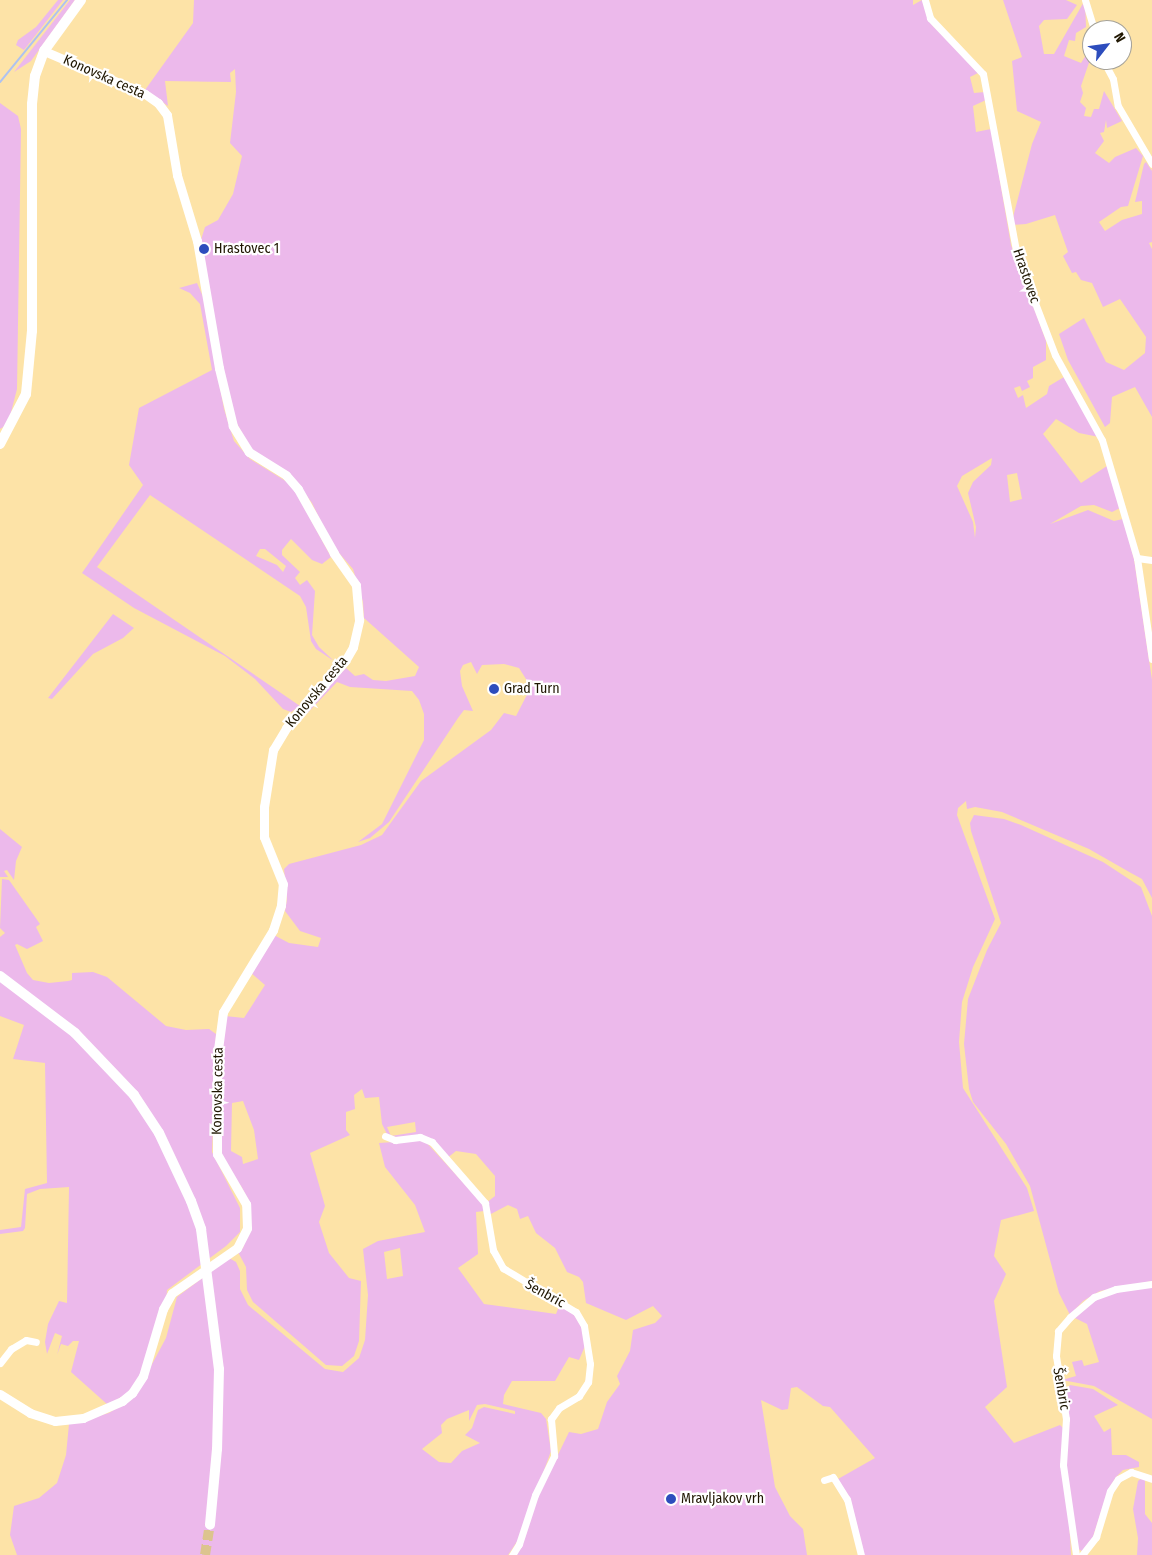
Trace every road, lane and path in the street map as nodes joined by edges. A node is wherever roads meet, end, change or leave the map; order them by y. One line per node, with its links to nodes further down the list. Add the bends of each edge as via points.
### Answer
1 (82, 0): 5 (main road)
2 (925, 0): 9 (street, Hrastovec, via 930,18 983,74 1017,256 1055,355 1102,440)
3 (1085, 0): 4 (street)
4 (1091, 20)
5 (44, 51): 8 (main road, via 35,76 32,104 32,331 26,394); 14 (street, Konovska cesta, via 146,94 167,115 177,175 199,250 227,407 239,441 248,452 286,475 298,489 356,585 359,600 359,620 353,647 345,661 286,728 274,750 269,769 264,837 282,884 281,905 273,930 227,1001 217,1057 217,1154 246,1204 247,1228 238,1248)
6 (1108, 70): 7 (street, via 1118,106)
7 (1152, 164)
8 (0, 444)
9 (1137, 558): 10 (street); 11 (street, Hrastovec)
10 (1152, 560)
11 (1152, 659)
12 (0, 976): 14 (main road, via 75,1033 134,1095 159,1133 179,1173 201,1229)
13 (385, 1136): 22 (street, Šenbric, via 395,1140 420,1138 432,1142 485,1204 493,1250 503,1268 576,1312 584,1326 590,1364 588,1382 580,1396 559,1408 550,1419 554,1456)
14 (206, 1267): 18 (street, Konovska cesta, via 172,1293 163,1309 143,1376 132,1393 122,1401 83,1418 55,1421 30,1413); 21 (main road, via 219,1369 217,1449)
15 (1152, 1284): 24 (street, Šenbric, via 1116,1289 1094,1298 1070,1316 1058,1331 1056,1363 1066,1419 1063,1460)
16 (36, 1342): 17 (street, via 26,1340 11,1349)
17 (0, 1363)
18 (0, 1394)
19 (1152, 1479): 25 (street, via 1131,1472 1118,1479 1110,1491 1096,1537)
20 (824, 1480): 23 (street, via 833,1477 847,1499)
21 (210, 1525)
22 (512, 1555)
23 (861, 1555)
24 (1076, 1555)
25 (1082, 1555)

